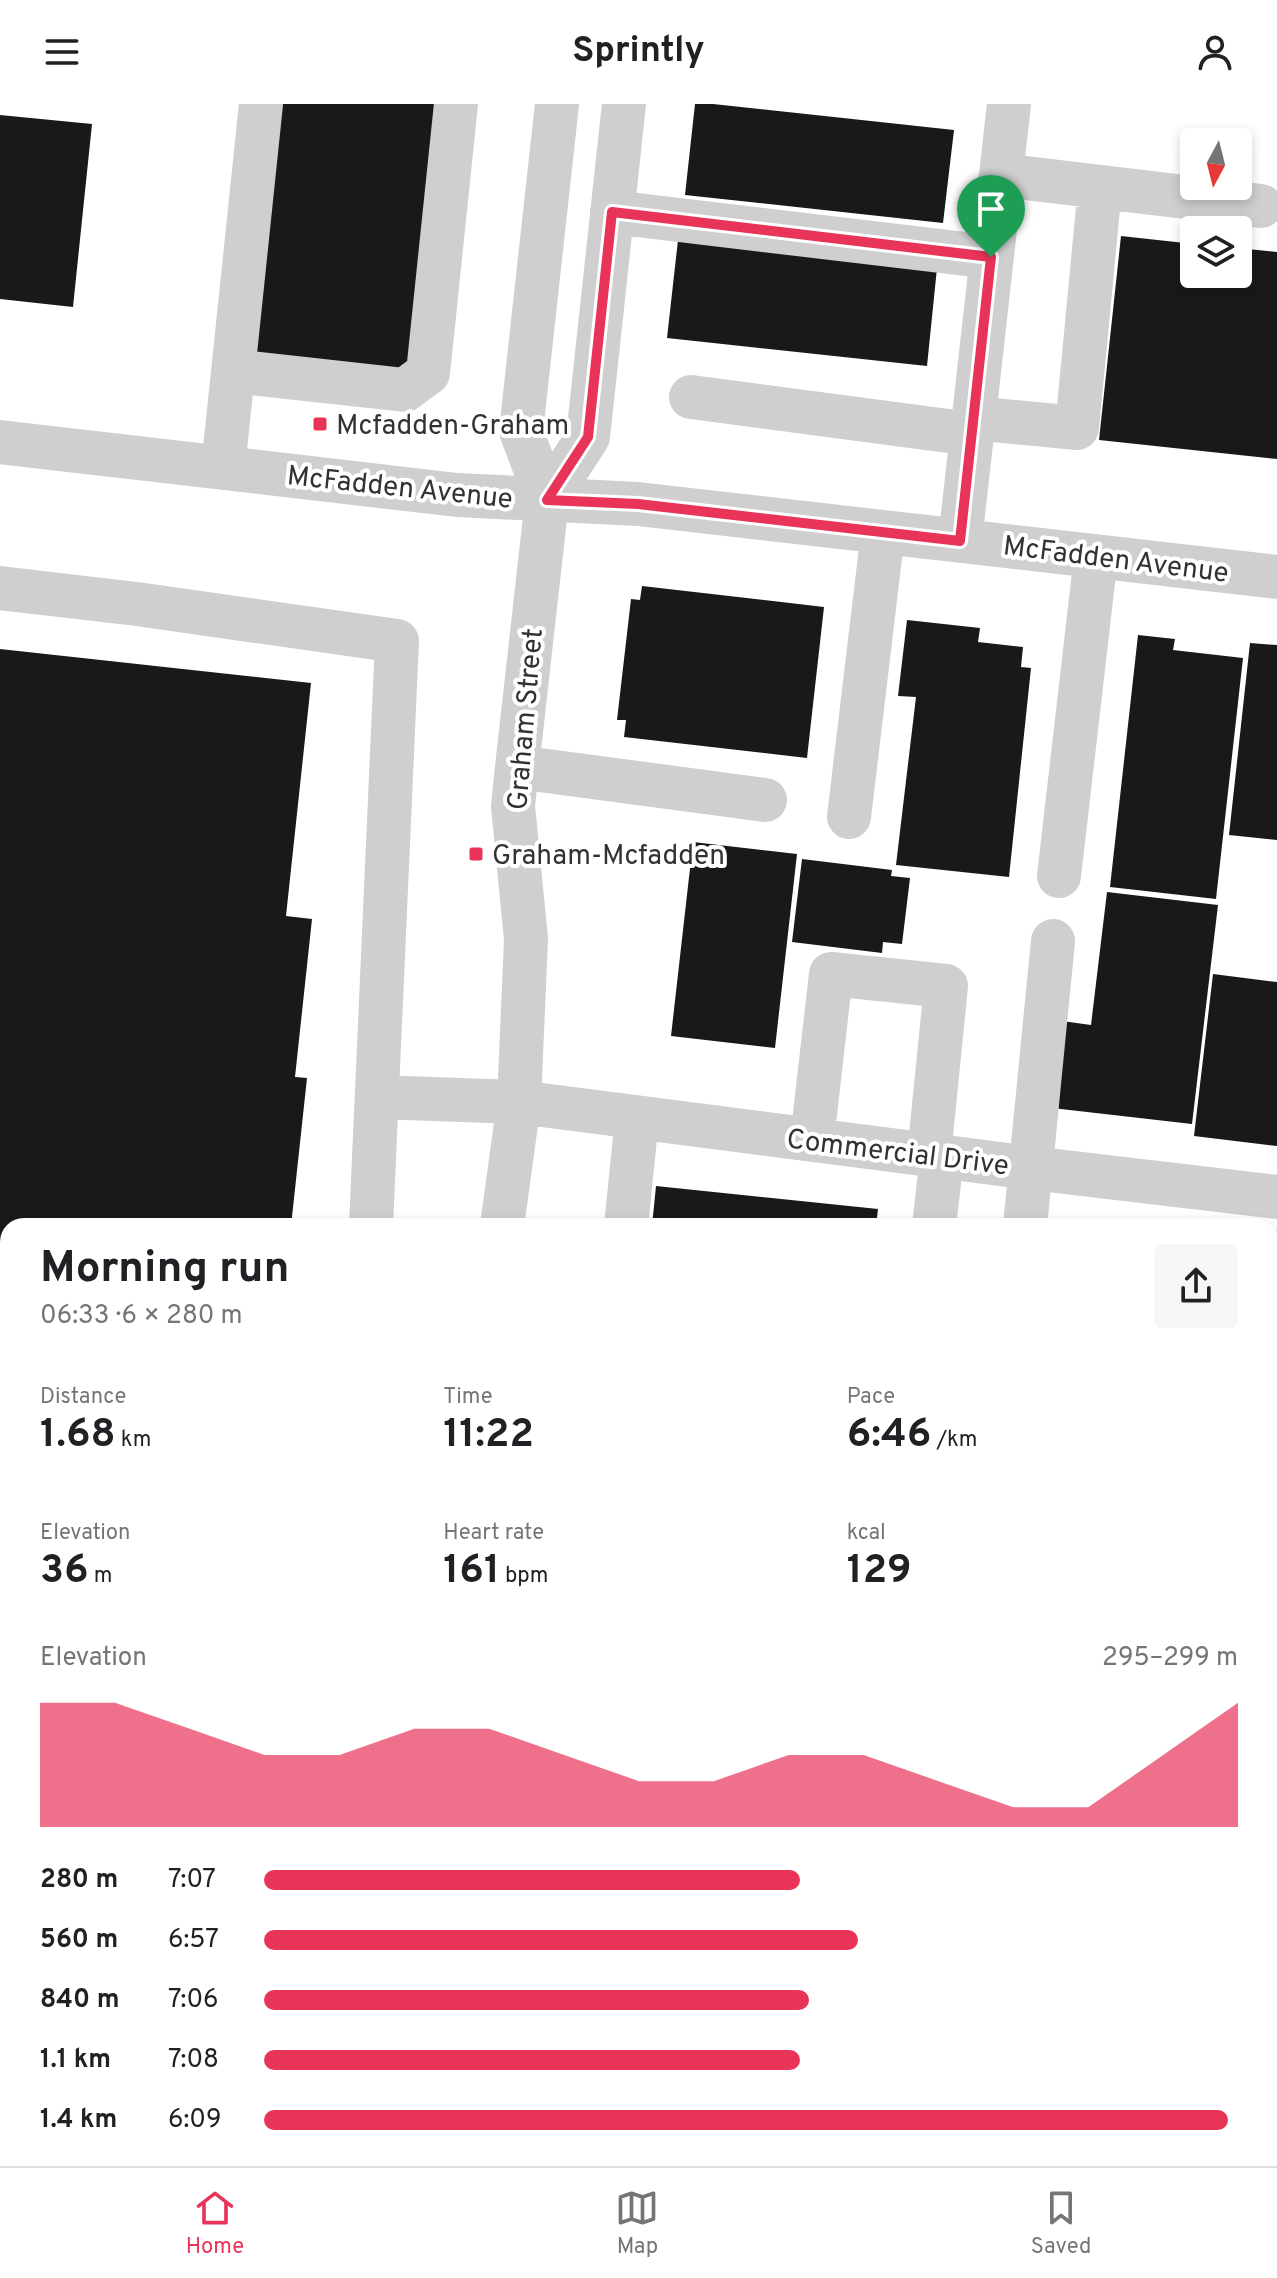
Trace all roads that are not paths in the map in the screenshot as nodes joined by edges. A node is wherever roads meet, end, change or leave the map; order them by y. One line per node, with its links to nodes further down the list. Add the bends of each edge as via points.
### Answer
1 (261, 104): 11 (street)
2 (456, 104): 11 (street, via 428,373 405,390)
3 (557, 104): 16 (street, Graham Street, via 521,431)
4 (624, 104): 9 (street, Graham Street)
5 (1009, 104): 6 (street)
6 (1001, 175): 7 (street); 10 (street)
7 (1100, 187): 8 (street); 13 (street, via 1077,428)
8 (1261, 206)
9 (612, 212): 10 (street); 16 (street, Graham Street, via 588,437)
10 (991, 257): 13 (street)
11 (233, 371): 15 (street)
12 (691, 397): 13 (street)
13 (972, 426): 18 (street)
14 (0, 442): 15 (street, McFadden Avenue)
15 (223, 468): 16 (street, McFadden Avenue)
16 (547, 500): 17 (street, McFadden Avenue, via 638,504); 22 (street, Graham Street)
17 (883, 532): 18 (street, McFadden Avenue); 24 (street)
18 (960, 541): 19 (street, McFadden Avenue)
19 (1096, 556): 20 (street, McFadden Avenue); 25 (street)
20 (1277, 577)
21 (0, 588): 27 (street, via 397,641)
22 (517, 767): 23 (street); 28 (street, Graham Street, via 513,806 526,939)
23 (765, 800)
24 (849, 817)
25 (1059, 876)
26 (1053, 941): 32 (street)
27 (377, 1097): 28 (street, Commercial Drive); 34 (street)
28 (519, 1102): 29 (street, Commercial Drive); 35 (street, Graham Street)
29 (637, 1118): 30 (street, Commercial Drive); 36 (street)
30 (812, 1140): 31 (street, Commercial Drive); 31 (street, via 831,974 946,986)
31 (935, 1156): 32 (street, Commercial Drive); 37 (street)
32 (1031, 1168): 33 (street, Commercial Drive); 38 (street)
33 (1277, 1197)
34 (371, 1218)
35 (503, 1218)
36 (627, 1218)
37 (934, 1218)
38 (1026, 1218)

